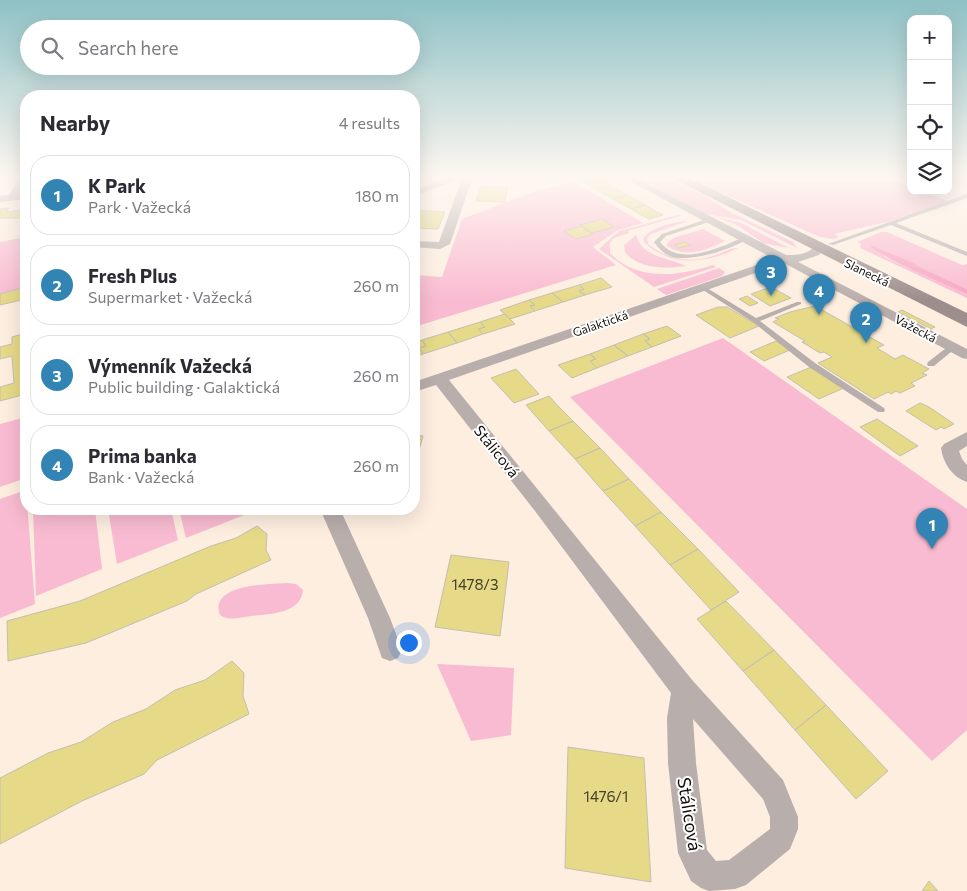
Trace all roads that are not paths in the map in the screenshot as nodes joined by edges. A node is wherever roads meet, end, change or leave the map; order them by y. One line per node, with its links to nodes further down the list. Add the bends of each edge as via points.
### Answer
1 (453, 218): 8 (street, via 444,244)
2 (705, 218): 5 (street, Važecká)
3 (757, 218): 9 (main road, Slanecká)
4 (906, 218): 6 (lane)
5 (710, 220): 7 (street, Važecká); 7 (lane, via 664,235 657,242 673,254 691,256 709,253)
6 (891, 223): 9 (lane); 10 (lane)
7 (746, 238): 11 (street, Važecká)
8 (420, 244)
9 (824, 246): 11 (street, Galaktická, via 806,257); 15 (main road, Slanecká); 18 (main road, Slanecká)
10 (967, 254)
11 (785, 259): 12 (street, Galaktická); 14 (street, Važecká)
12 (702, 287): 17 (lane); 22 (street, Galaktická)
13 (800, 303): 17 (lane)
14 (872, 305): 16 (lane); 19 (street, Važecká)
15 (967, 307)
16 (853, 312)
17 (755, 321): 24 (lane, via 812,365)
18 (967, 321)
19 (953, 347): 20 (street, Važecká); 21 (lane)
20 (967, 355)
21 (931, 364)
22 (439, 378): 23 (street, Galaktická); 29 (street, Stálicová)
23 (420, 385)
24 (882, 410)
25 (967, 438): 26 (street, via 950,448 955,464)
26 (967, 475)
27 (333, 515): 28 (street)
28 (390, 650)
29 (684, 690): 29 (street, Stálicová, via 680,718 682,763 693,854 702,870 712,877 735,874 780,838 784,817 773,790)

